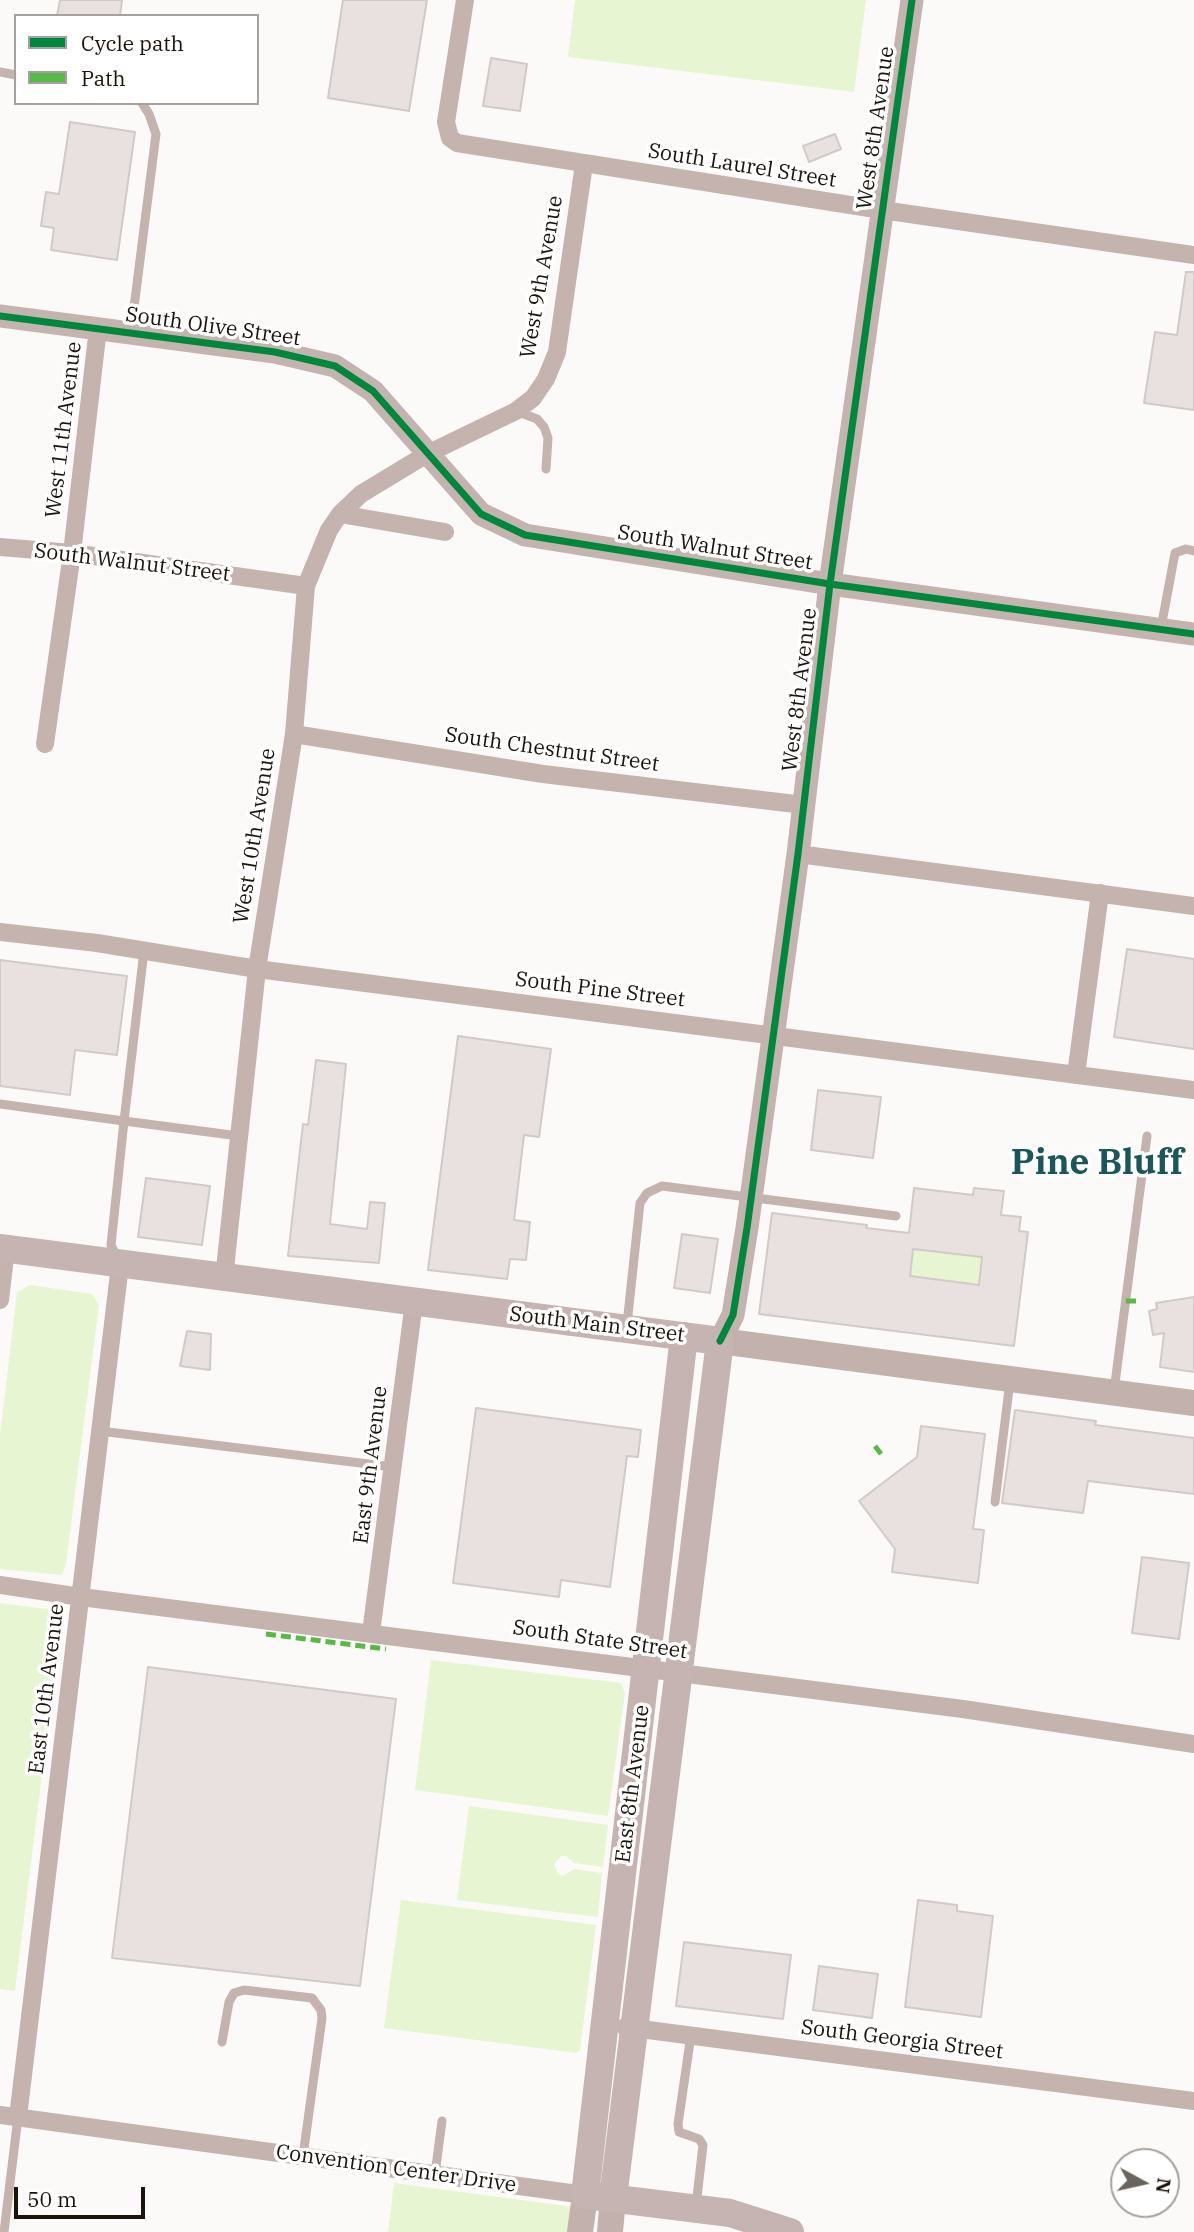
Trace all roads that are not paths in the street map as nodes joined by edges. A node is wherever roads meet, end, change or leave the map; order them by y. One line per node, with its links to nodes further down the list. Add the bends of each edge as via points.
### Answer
1 (465, 0): 4 (street, South Laurel Street, via 446,122 450,138 465,146)
2 (912, 0): 5 (street, West 8th Avenue)
3 (143, 105): 9 (lane, via 156,134)
4 (584, 164): 5 (street, South Laurel Street); 10 (street, West 9th Avenue, via 557,352 533,398)
5 (882, 211): 6 (street, South Laurel Street); 18 (street, West 8th Avenue)
6 (1194, 255)
7 (0, 316): 8 (street, South Olive Street)
8 (98, 328): 9 (street, South Olive Street); 17 (street, West 11th Avenue)
9 (131, 332): 11 (street, South Olive Street, via 275,352 335,366 373,391)
10 (516, 411): 11 (street, West 9th Avenue); 12 (lane, via 544,427 548,438)
11 (427, 454): 13 (street, West 10th Avenue, via 361,494); 18 (street, South Walnut Street, via 481,513 525,535)
12 (545, 470)
13 (340, 514): 14 (street); 19 (street, West 10th Avenue)
14 (445, 532)
15 (0, 547): 17 (street, South Walnut Street)
16 (1194, 551): 20 (lane, via 1175,553)
17 (72, 553): 19 (street, South Walnut Street); 23 (street, West 11th Avenue)
18 (830, 584): 20 (street, South Walnut Street); 24 (street, West 8th Avenue)
19 (306, 586): 22 (street, West 10th Avenue)
20 (1161, 630): 21 (street, South Walnut Street)
21 (1194, 634)
22 (294, 734): 24 (street, South Chestnut Street, via 543,774); 30 (street, West 10th Avenue)
23 (45, 744)
24 (804, 805): 25 (street, West 8th Avenue)
25 (798, 854): 26 (street); 31 (street, West 8th Avenue)
26 (1100, 893): 27 (street); 32 (street)
27 (1194, 906)
28 (0, 932): 29 (street, South Pine Street)
29 (144, 951): 30 (street, South Pine Street); 35 (lane)
30 (257, 969): 31 (street, South Pine Street); 36 (street, West 10th Avenue)
31 (773, 1035): 32 (street, South Pine Street); 38 (street, West 8th Avenue)
32 (1076, 1075): 33 (street, South Pine Street)
33 (1194, 1090)
34 (0, 1104): 35 (lane)
35 (124, 1121): 36 (lane); 41 (lane, via 111,1245)
36 (239, 1136): 42 (street, West 10th Avenue)
37 (1147, 1136): 49 (lane)
38 (751, 1198): 39 (lane); 45 (lane, via 662,1186 647,1192 640,1203); 47 (street, West 8th Avenue, via 733,1315)
39 (896, 1216)
40 (3, 1249): 41 (main road, South Main Street); 43 (street)
41 (120, 1265): 42 (main road, South Main Street); 51 (street, East 10th Avenue)
42 (224, 1278): 44 (main road, South Main Street)
43 (0, 1300)
44 (414, 1302): 45 (main road, South Main Street); 52 (street, East 9th Avenue)
45 (626, 1329): 46 (main road, South Main Street)
46 (684, 1336): 47 (main road, South Main Street); 57 (main road, East 8th Avenue)
47 (720, 1340): 48 (main road, South Main Street); 58 (main road, East 8th Avenue)
48 (1011, 1379): 49 (main road, South Main Street); 53 (lane)
49 (1114, 1393): 50 (main road, South Main Street)
50 (1194, 1403)
51 (100, 1431): 52 (lane); 55 (street, East 10th Avenue)
52 (393, 1468): 56 (street, East 9th Avenue)
53 (995, 1502)
54 (0, 1585): 55 (street, South State Street)
55 (81, 1597): 56 (street, South State Street); 65 (street, East 10th Avenue)
56 (371, 1633): 57 (street, South State Street)
57 (647, 1669): 58 (street, South State Street); 60 (main road, East 8th Avenue)
58 (678, 1674): 59 (street, South State Street, via 963,1709); 61 (main road, East 8th Avenue)
59 (1194, 1744)
60 (604, 2024): 61 (street, South Georgia Street); 69 (main road, East 8th Avenue)
61 (635, 2028): 62 (street, South Georgia Street); 70 (main road, East 8th Avenue)
62 (691, 2035): 64 (street, South Georgia Street); 71 (lane, via 678,2124 679,2132 703,2145)
63 (222, 2042): 67 (lane, via 233,1993 244,1990 312,1998 321,2010)
64 (1194, 2101)
65 (9, 2116): 67 (street, Convention Center Drive); 72 (lane)
66 (442, 2121): 68 (lane)
67 (303, 2156): 68 (street, Convention Center Drive)
68 (435, 2174): 69 (street, Convention Center Drive)
69 (585, 2195): 70 (main road, Convention Center Drive); 73 (main road, East 8th Avenue)
70 (614, 2198): 71 (main road, Convention Center Drive); 74 (main road, East 8th Avenue)
71 (695, 2209): 75 (main road, Convention Center Drive, via 730,2213)
72 (4, 2232)
73 (580, 2232)
74 (610, 2232)
75 (790, 2232)

